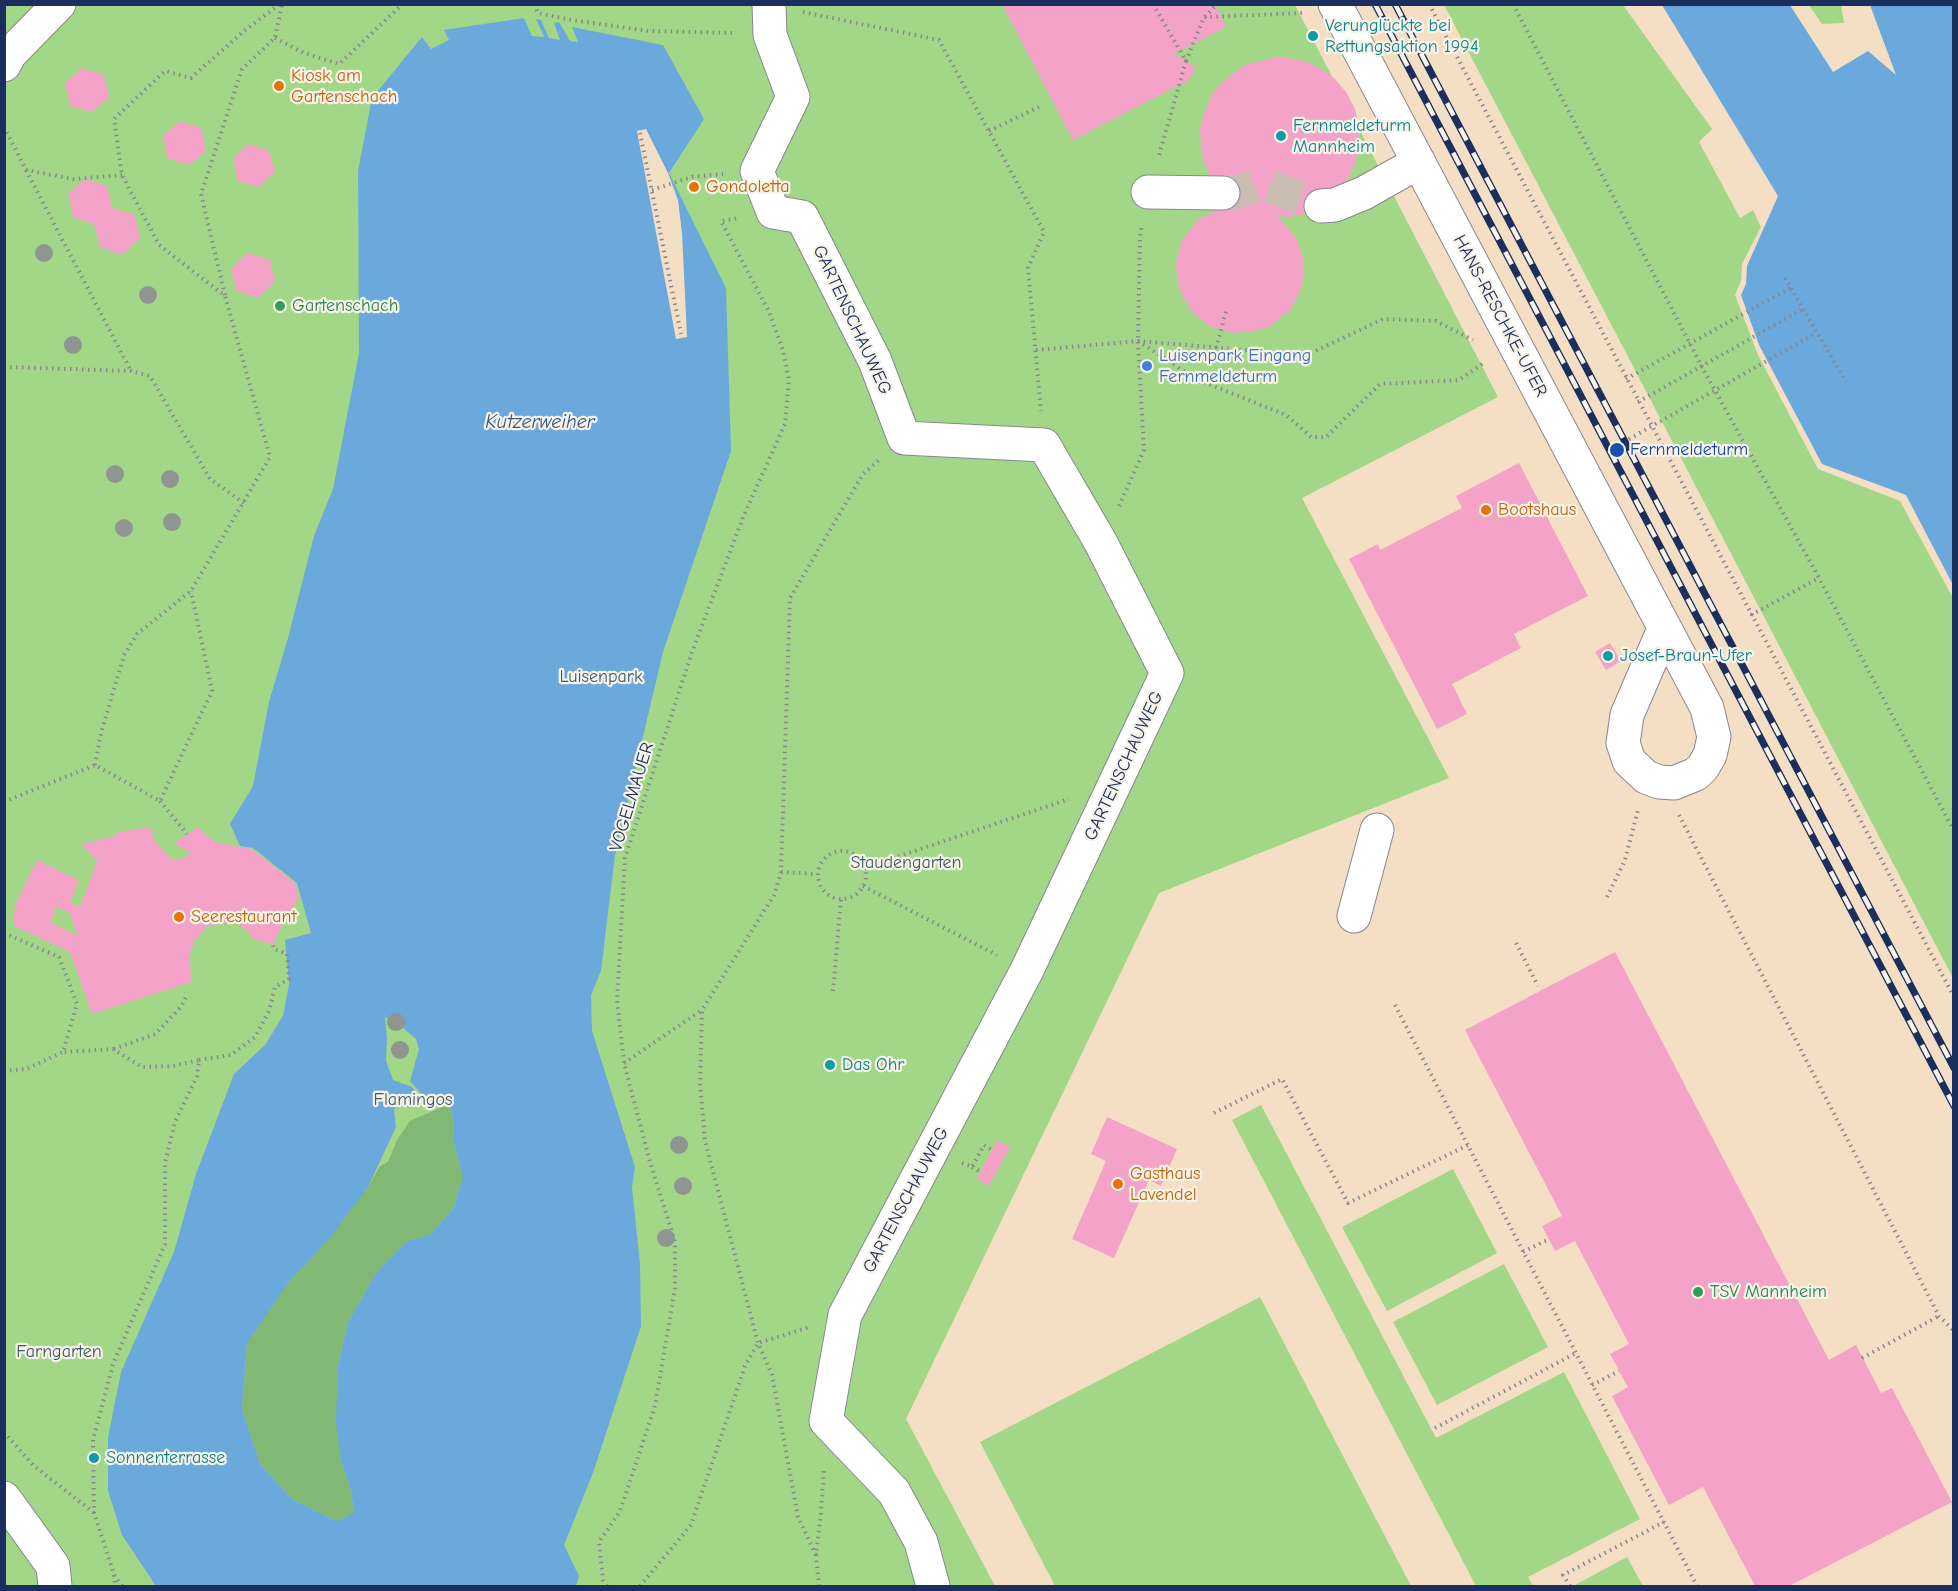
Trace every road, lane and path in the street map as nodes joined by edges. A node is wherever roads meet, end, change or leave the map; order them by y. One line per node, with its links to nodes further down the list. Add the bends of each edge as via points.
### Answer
1 (59, 4): 13 (street)
2 (281, 4): 11 (path); 21 (path, via 191,78 165,71 114,119)
3 (403, 4): 11 (path, via 339,64)
4 (534, 4): 9 (path, via 538,14 650,31)
5 (1217, 4): 10 (path)
6 (1429, 4): 43 (path)
7 (1513, 4): 36 (path)
8 (1321, 8): 10 (path); 18 (street, HANS-RESCHKE-UFER)
9 (770, 15): 16 (path, via 939,40); 20 (street, via 793,97)
10 (1204, 17): 12 (path)
11 (275, 38): 29 (path, via 242,69 201,194)
12 (1186, 61)
13 (4, 65)
14 (1039, 107): 16 (path)
15 (4, 127): 19 (path)
16 (989, 131): 38 (path, via 1044,232 1028,268)
17 (640, 133): 22 (path)
18 (1419, 162): 25 (street, via 1364,193 1335,205); 56 (street, HANS-RESCHKE-UFER)
19 (26, 170): 21 (path, via 73,179); 42 (path)
20 (757, 171): 22 (path, via 692,177); 26 (street)
21 (122, 175): 29 (path, via 159,244)
22 (652, 190): 33 (path)
23 (1148, 192): 24 (street)
24 (1223, 193)
25 (1321, 206)
26 (773, 212): 48 (street, GARTENSCHAUWEG, via 802,217 875,361); 85 (path, VOGELMAUER, via 720,222 769,312 783,350 789,380 785,424 744,516 692,652 625,858 618,1000)
27 (1785, 278): 28 (path)
28 (1790, 288): 31 (path); 36 (path)
29 (225, 296): 51 (path, via 270,457)
30 (1227, 308): 37 (path)
31 (1803, 309): 32 (path); 41 (path)
32 (1816, 333): 44 (path); 45 (path)
33 (681, 334)
34 (1138, 341): 37 (path); 38 (path); 39 (path, via 1196,379 1286,416 1311,437 1326,437 1380,384 1459,380); 52 (path, via 1144,450)
35 (1477, 342): 37 (path, via 1436,321 1383,319 1308,355)
36 (1690, 344): 41 (path); 43 (path)
37 (1216, 348)
38 (1036, 350): 50 (path)
39 (1488, 360)
40 (4, 367): 42 (path)
41 (1702, 367): 45 (path); 46 (path)
42 (131, 371): 51 (path, via 150,376 210,479)
43 (1626, 380): 46 (path)
44 (1846, 382)
45 (1715, 391): 47 (path); 53 (path)
46 (1638, 402): 47 (path)
47 (1651, 428): 49 (path); 55 (path)
48 (904, 438): 50 (street); 66 (path, via 863,474 790,598)
49 (1624, 443)
50 (1044, 445): 52 (street, GARTENSCHAUWEG)
51 (244, 503): 54 (path)
52 (1101, 543): 59 (street, GARTENSCHAUWEG, via 1167,673)
53 (1820, 578): 55 (path); 63 (path)
54 (191, 591): 57 (path, via 137,634 124,655); 60 (path, via 212,691)
55 (1751, 615): 79 (path)
56 (1664, 629): 58 (street, via 1623,731 1629,761); 58 (street, HANS-RESCHKE-UFER, via 1707,708 1714,737 1708,760 1696,774 1674,783)
57 (94, 765): 60 (path); 61 (path)
58 (1654, 779): 69 (path, via 1625,860); 94 (path)
59 (1115, 784): 65 (path); 75 (street, GARTENSCHAUWEG)
60 (160, 801): 64 (path)
61 (4, 802)
62 (1377, 830): 71 (street)
63 (1953, 831)
64 (187, 834)
65 (864, 868): 67 (path, via 859,858 838,851 820,863); 68 (path)
66 (781, 872): 67 (path); 81 (path, via 774,895)
67 (817, 874): 70 (path, via 820,886)
68 (863, 886): 70 (path, via 850,898); 75 (path)
69 (1607, 897)
70 (841, 899): 77 (path)
71 (1354, 916)
72 (4, 933): 83 (path, via 59,957 77,1004)
73 (1516, 943): 76 (path)
74 (273, 945): 84 (path, via 287,954 289,979 275,987 269,1011 255,1037 231,1054)
75 (1028, 970): 93 (street, GARTENSCHAUWEG)
76 (1538, 986)
77 (833, 991)
78 (187, 995): 82 (path, via 155,1034)
79 (1953, 997)
80 (1395, 1005): 88 (path)
81 (702, 1010): 85 (path); 96 (path, via 700,1084 705,1141)
82 (113, 1049): 83 (path); 84 (path, via 142,1068)
83 (63, 1052): 86 (path, via 26,1070)
84 (199, 1060): 105 (path, via 197,1076 175,1122 165,1163 165,1244 113,1364 93,1440)
85 (624, 1063): 112 (path, VOGELMAUER, via 675,1242 675,1288 655,1406 620,1511 599,1542)
86 (4, 1071)
87 (1214, 1113): 88 (path, via 1281,1079 1348,1203)
88 (1468, 1145): 92 (path)
89 (972, 1167): 90 (path)
90 (981, 1172)
91 (1549, 1239): 92 (path)
92 (1523, 1252): 97 (path)
93 (845, 1316): 96 (path); 101 (street, GARTENSCHAUWEG)
94 (1939, 1316): 95 (path); 98 (path)
95 (1953, 1331)
96 (758, 1343): 107 (path, via 772,1374 798,1517); 113 (path, via 745,1366 691,1525)
97 (1576, 1353): 100 (path); 102 (path)
98 (1862, 1358)
99 (1619, 1371): 100 (path)
100 (1592, 1384): 106 (path)
101 (826, 1421): 107 (path); 115 (street, via 894,1492 921,1542)
102 (1435, 1428)
103 (4, 1432): 105 (path, via 33,1465)
104 (4, 1498): 109 (street, via 52,1566)
105 (94, 1513): 108 (path)
106 (1664, 1522): 116 (path, via 1563,1575); 117 (path)
107 (816, 1555): 114 (path)
108 (114, 1574): 110 (path); 111 (path)
109 (55, 1587)
110 (115, 1587)
111 (122, 1587)
112 (607, 1587)
113 (640, 1587)
114 (819, 1587)
115 (933, 1587)
116 (1570, 1587)
117 (1697, 1587)

